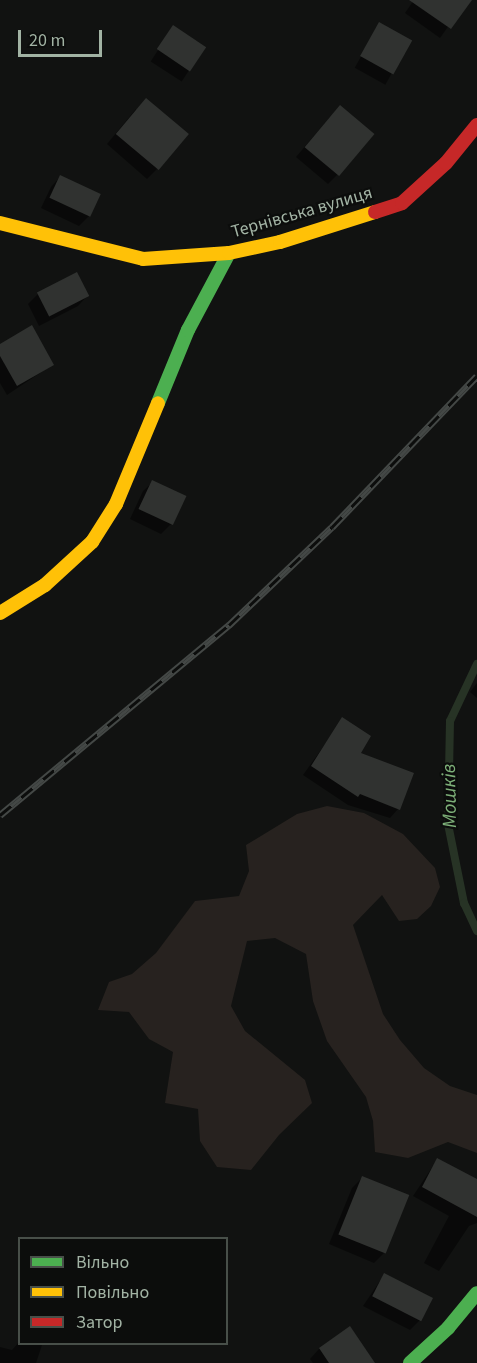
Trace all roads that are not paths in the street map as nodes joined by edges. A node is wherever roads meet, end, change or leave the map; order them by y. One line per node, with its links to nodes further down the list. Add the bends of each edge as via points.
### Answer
1 (477, 126): 3 (street, Тернівська вулиця, via 446,163 402,202 280,242)
2 (0, 223): 3 (street, Тернівська вулиця, via 143,259)
3 (229, 253): 4 (street, via 188,330 110,514 92,542 45,585)
4 (0, 613)
5 (477, 1293): 6 (street, via 448,1328)
6 (410, 1363)

